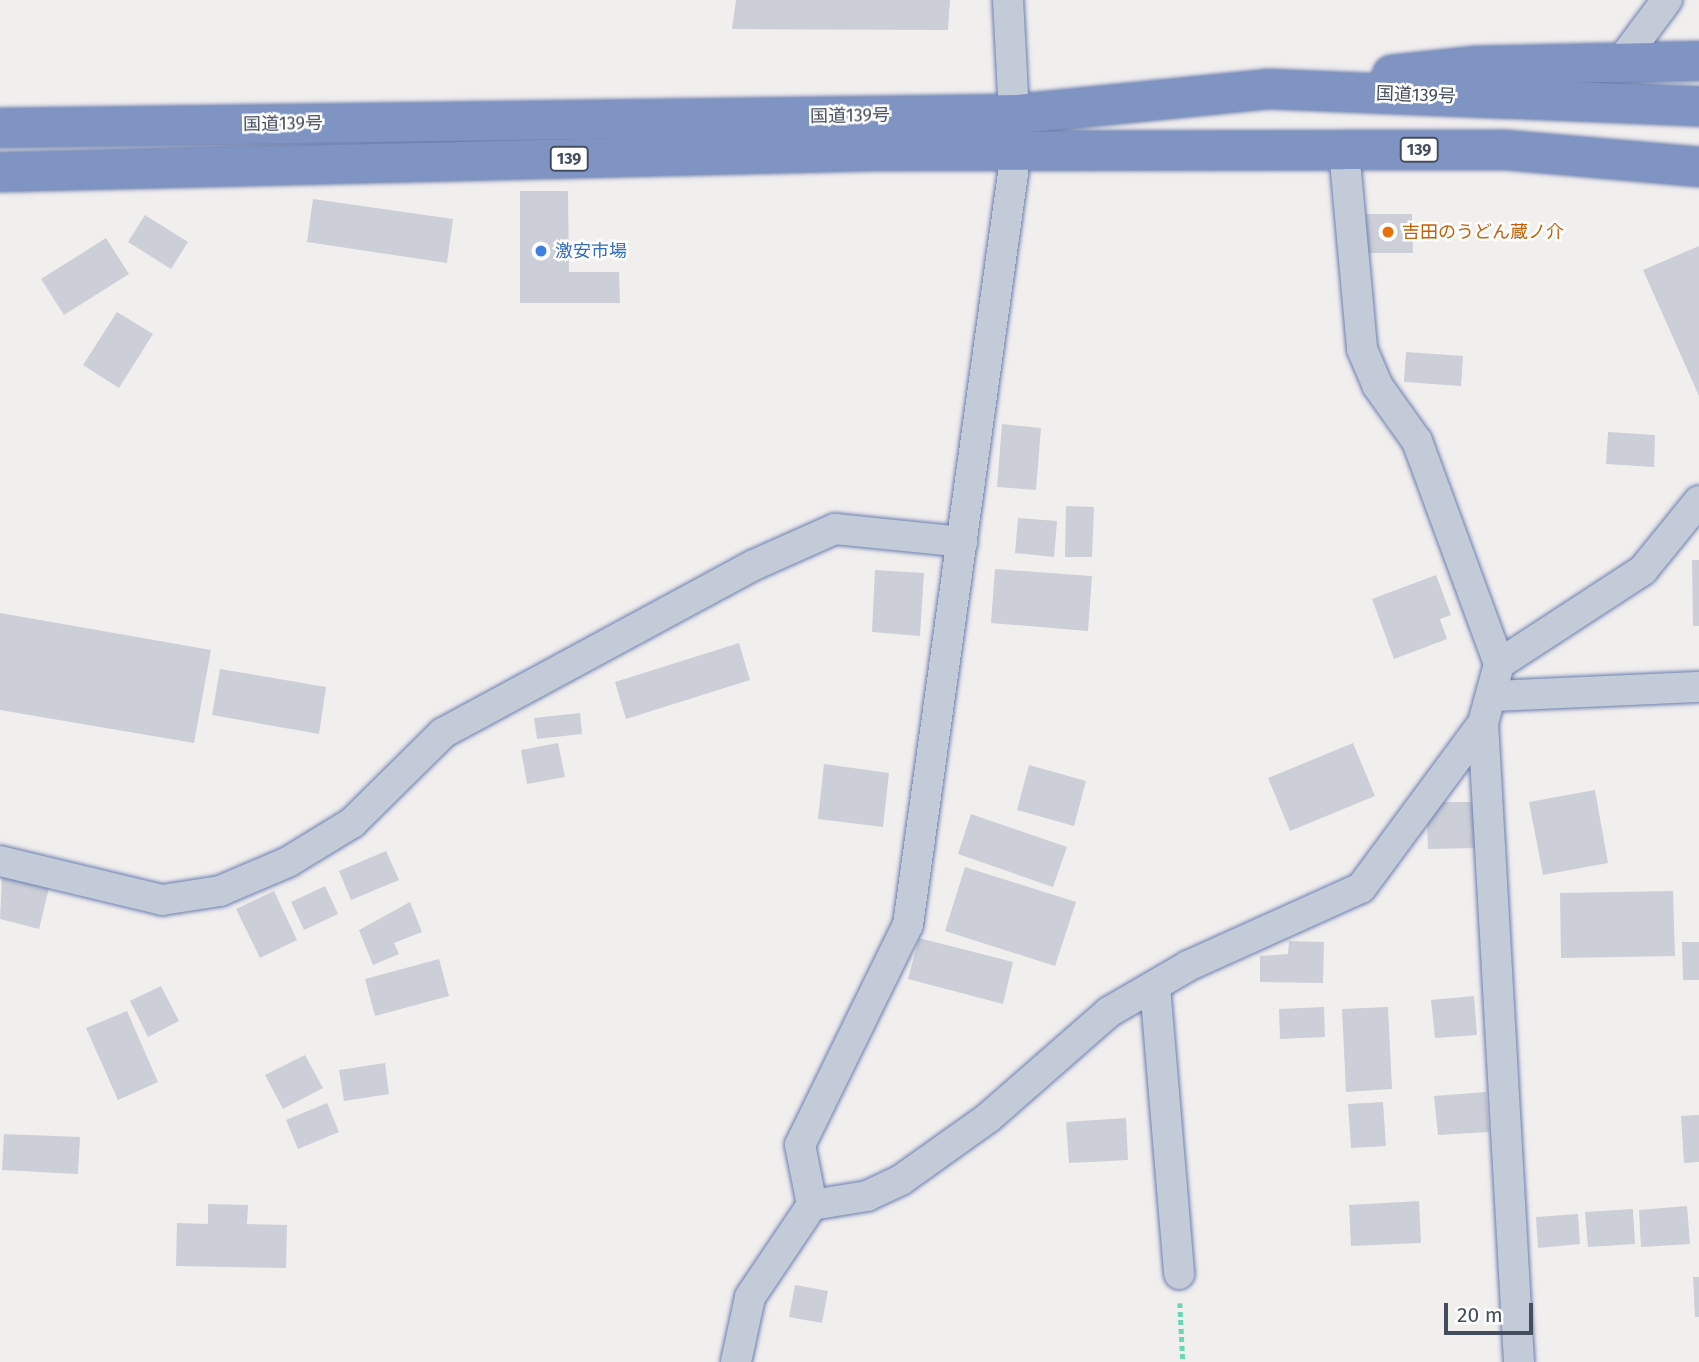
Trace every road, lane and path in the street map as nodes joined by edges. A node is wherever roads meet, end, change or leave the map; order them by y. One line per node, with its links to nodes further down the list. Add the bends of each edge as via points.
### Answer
1 (1008, 0): 7 (street)
2 (1667, 0): 4 (street)
3 (1699, 61): 4 (highway)
4 (1620, 63): 5 (highway, via 1475,66)
5 (1268, 89): 6 (highway, 国道139号 / 139); 7 (highway, 国道139号 / 139)
6 (1699, 106)
7 (1018, 114): 8 (highway, 国道139号 / 139); 10 (street)
8 (0, 128)
9 (1343, 150): 10 (highway, 国道139号 / 139); 11 (highway, 国道139号 / 139, via 1506,150); 15 (street, via 1362,349 1377,385 1417,441)
10 (1016, 152): 12 (highway, 国道139号 / 139); 14 (street)
11 (1699, 167)
12 (0, 172)
13 (1699, 501): 15 (street, via 1643,570)
14 (962, 541): 18 (street, via 835,529 754,565 453,727 352,822 288,862 220,891 162,900); 20 (street, via 908,925 800,1144)
15 (1499, 664): 17 (street)
16 (1699, 687): 17 (street)
17 (1488, 709): 19 (street, via 1361,888); 24 (street)
18 (0, 861)
19 (1155, 986): 20 (street, via 1109,1012 988,1118 901,1180 867,1196); 21 (street)
20 (812, 1205): 22 (street, via 750,1297)
21 (1179, 1274): 23 (path)
22 (736, 1362)
23 (1183, 1362)
24 (1519, 1362)

